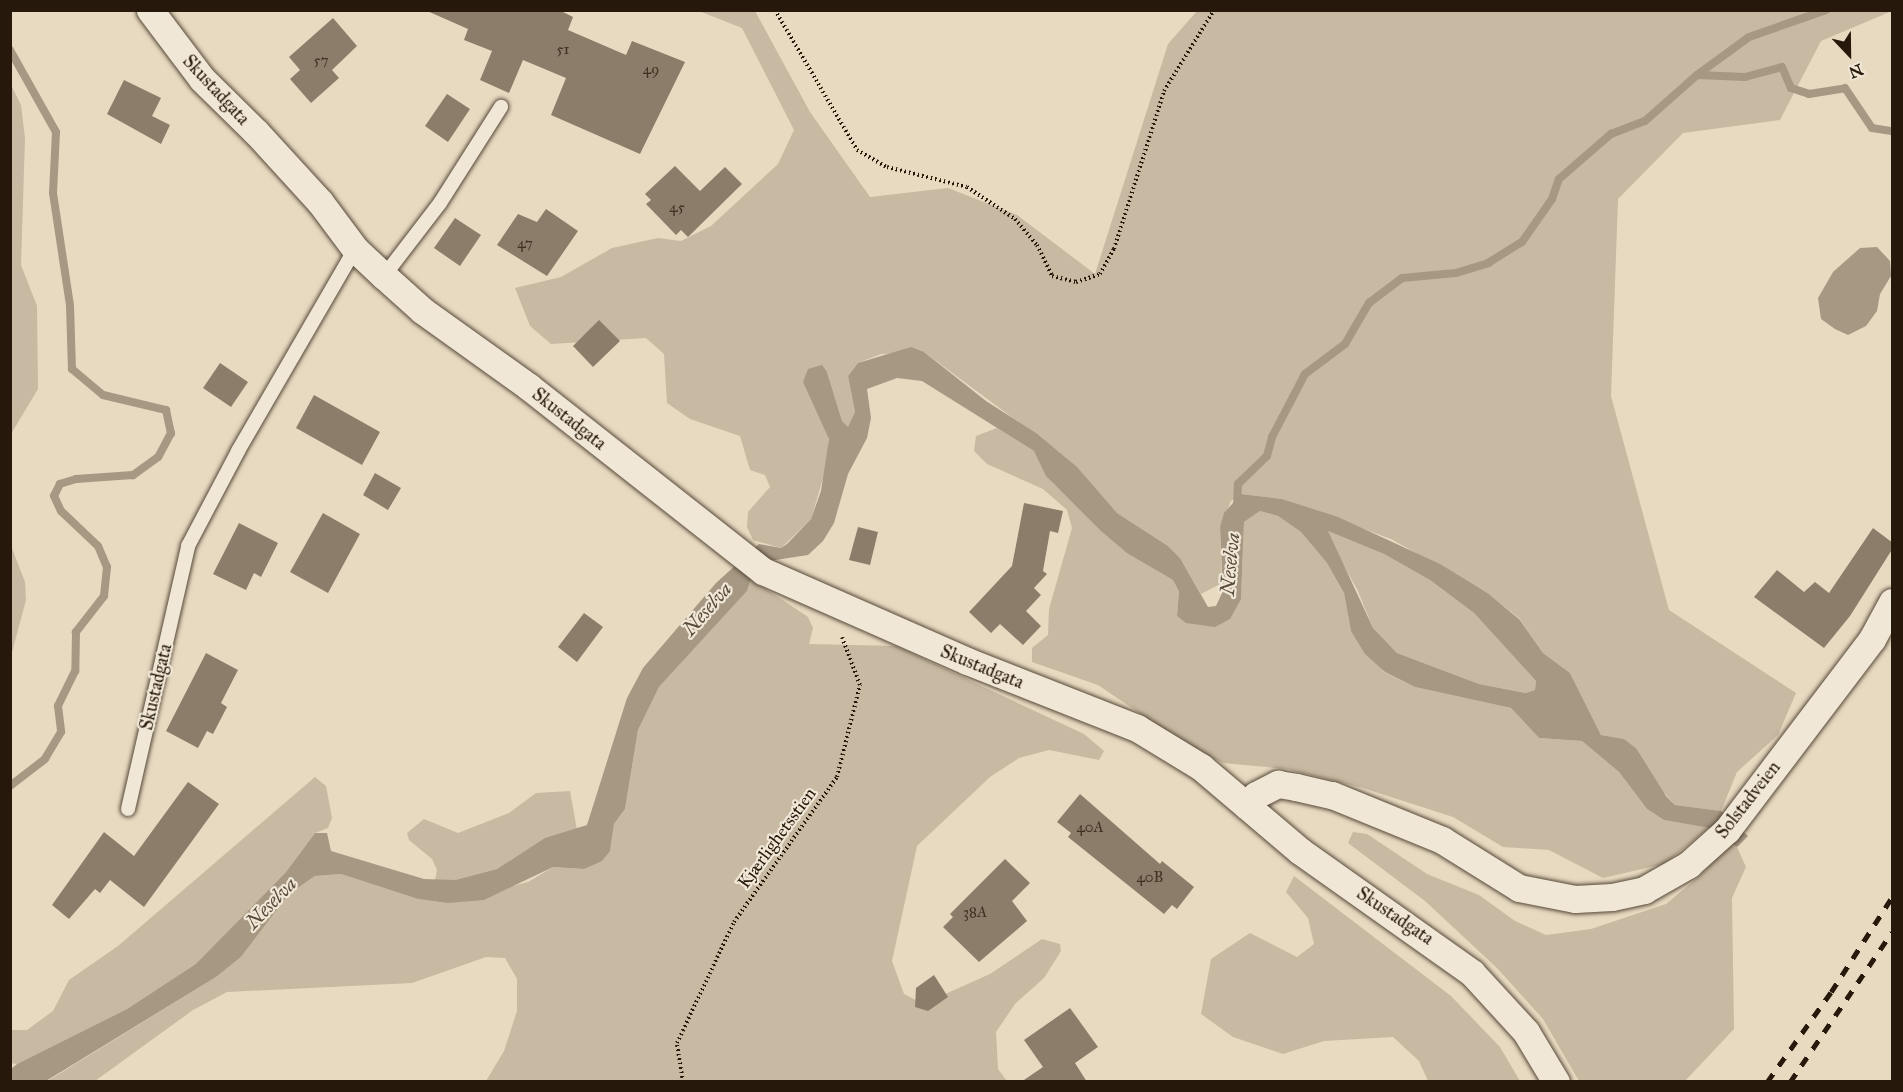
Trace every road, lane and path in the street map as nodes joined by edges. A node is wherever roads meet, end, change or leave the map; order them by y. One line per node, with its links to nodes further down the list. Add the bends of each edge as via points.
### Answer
1 (150, 10): 5 (street, Skustadgata, via 202,79 320,202)
2 (776, 10): 3 (path, via 857,150 886,167 967,187 1015,219 1037,245 1052,276 1076,282 1100,274 1114,249 1164,91)
3 (1214, 10)
4 (501, 107): 6 (lane, via 440,203)
5 (355, 249): 6 (street, Skustadgata); 10 (lane, Skustadgata, via 188,546)
6 (384, 276): 8 (street, Skustadgata, via 423,311 528,387 763,571)
7 (1893, 602): 9 (street, Solstadveien, via 1872,639 1739,814 1711,846 1644,890 1612,897 1575,898 1519,888 1442,840 1332,795 1278,784 1256,795)
8 (830, 603): 9 (street, Skustadgata, via 1137,728 1201,767); 11 (path, Kjærlighetsstien, via 860,685 837,777 734,922 677,1043)
9 (1248, 806): 12 (street, Skustadgata, via 1300,851 1472,973 1526,1032)
10 (128, 809)
11 (683, 1082)
12 (1556, 1082)

